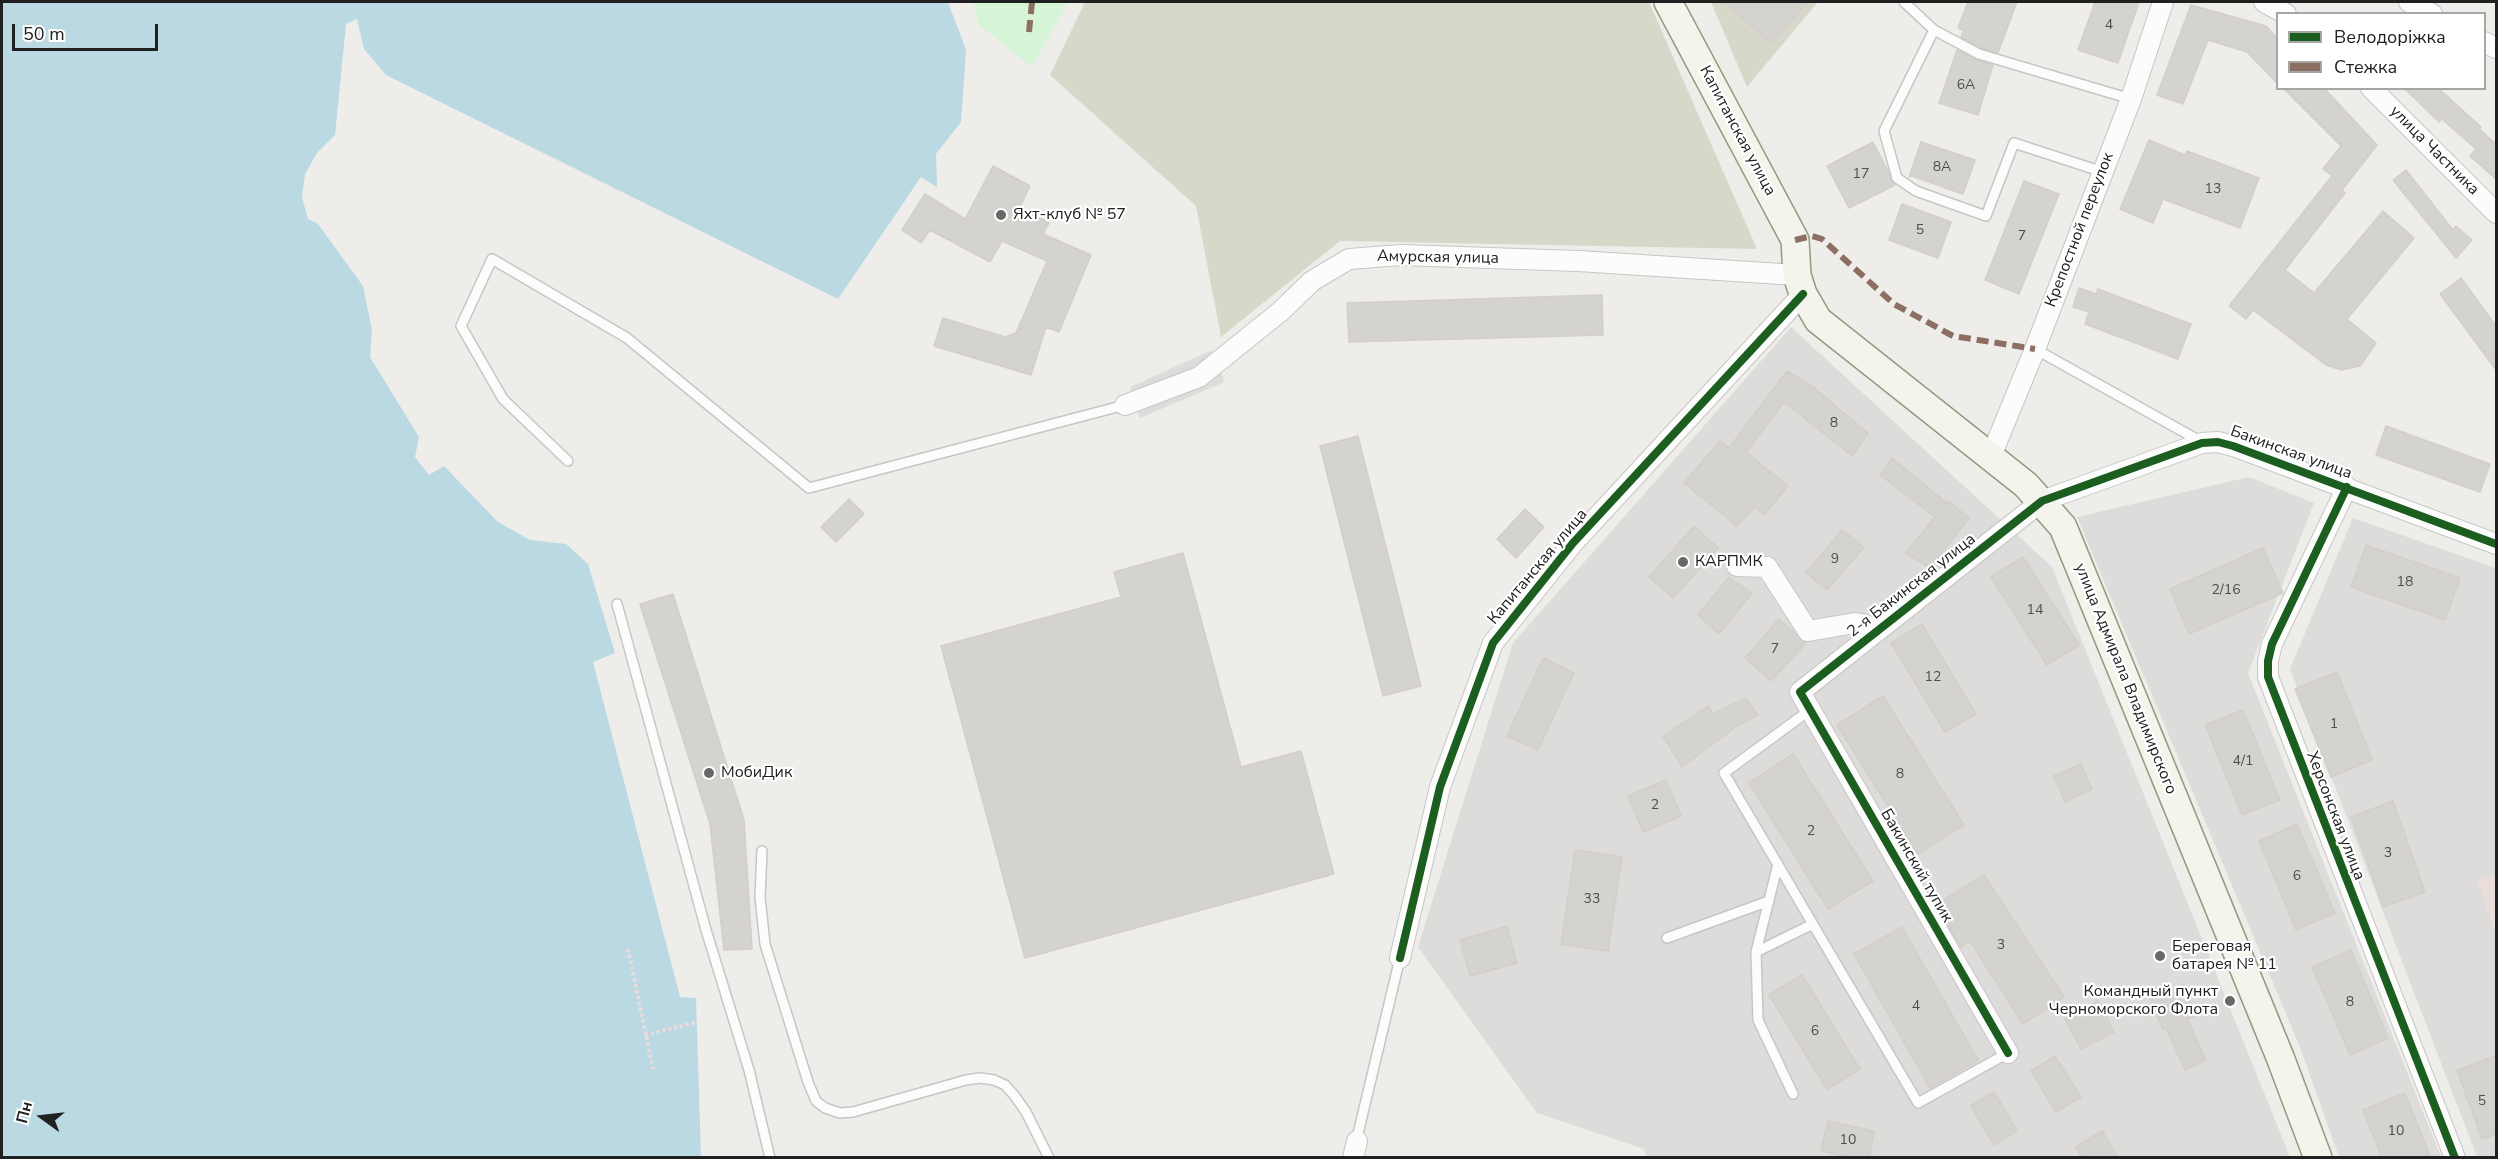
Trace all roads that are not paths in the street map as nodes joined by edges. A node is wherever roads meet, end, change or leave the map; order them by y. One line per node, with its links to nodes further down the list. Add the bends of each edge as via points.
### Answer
1 (1668, 2): 13 (main road, Капитанская улица, via 1795,240)
2 (1904, 2): 8 (lane)
3 (2163, 2): 10 (street, Крепостной переулок)
4 (2264, 2): 6 (street)
5 (2409, 2): 7 (street)
6 (2282, 12)
7 (2428, 12)
8 (1934, 30): 10 (lane, via 1979,54); 11 (lane, via 1884,131 1898,178 1916,190 1986,216 2014,143)
9 (2373, 90): 12 (street, улица Частника)
10 (2131, 99): 11 (street, Крепостной переулок)
11 (2103, 172): 14 (street, Крепостной переулок)
12 (2496, 213)
13 (1800, 285): 15 (street, Амурская улица, via 1578,261 1401,255 1349,259 1312,281 1199,377); 17 (main road, улица Адмирала Владимирского, via 1818,320); 33 (street, Капитанская улица, via 1573,543 1493,643 1440,787)
14 (2035, 349): 16 (lane); 17 (street, Крепостной переулок)
15 (1125, 405): 18 (lane, via 809,488 627,338 492,259 461,326 503,399)
16 (2202, 442): 19 (street, Бакинская улица, via 2234,446); 20 (street, Бакинская улица)
17 (1990, 456): 20 (main road, улица Адмирала Владимирского)
18 (568, 462)
19 (2347, 487): 21 (street, Бакинская улица); 40 (street, Херсонская улица, via 2272,644 2268,677)
20 (2042, 501): 24 (street, 2-я Бакинская улица); 39 (main road, улица Адмирала Владимирского, via 2063,527)
21 (2496, 544)
22 (1737, 566): 24 (street, via 1767,567 1808,631 1855,623)
23 (617, 604): 37 (lane)
24 (1880, 628): 25 (street, 2-я Бакинская улица)
25 (1800, 692): 26 (street, Бакинский тупик)
26 (1810, 710): 28 (lane, via 1724,773); 34 (street, Бакинский тупик)
27 (762, 851): 38 (lane, via 760,897 765,944 816,1101 840,1113 853,1112 966,1080 994,1080 1005,1085 1020,1103)
28 (1778, 864): 29 (lane); 30 (lane)
29 (1769, 901): 31 (lane); 32 (lane)
30 (1814, 924): 32 (lane); 34 (lane, via 1918,1103)
31 (1667, 938)
32 (1756, 952): 35 (lane, via 1758,1020)
33 (1400, 958): 36 (lane)
34 (2008, 1053)
35 (1793, 1094)
36 (1353, 1152)
37 (770, 1158)
38 (1049, 1158)
39 (2318, 1158)
40 (2455, 1158)

